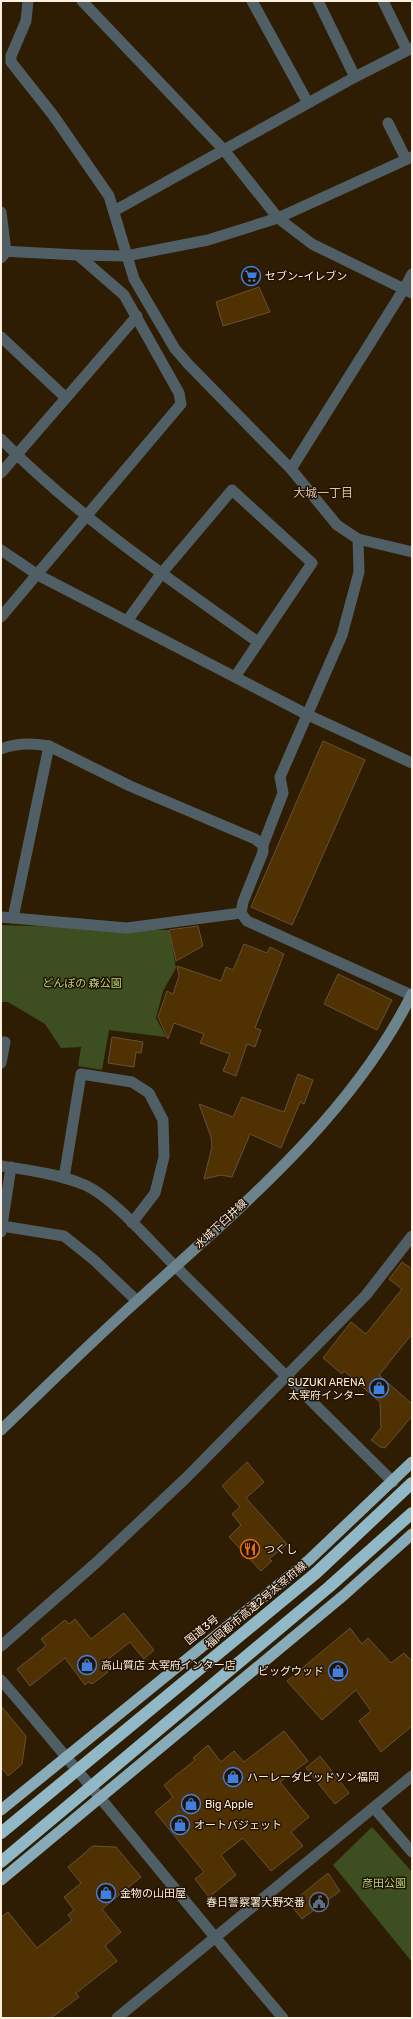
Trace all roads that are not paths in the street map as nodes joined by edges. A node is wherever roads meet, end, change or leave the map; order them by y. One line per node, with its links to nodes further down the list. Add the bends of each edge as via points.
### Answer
1 (28, 1): 12 (street, via 26,21 11,56 11,62 57,121 108,196)
2 (82, 1): 10 (street)
3 (252, 1): 8 (street)
4 (318, 1): 7 (street)
5 (383, 1): 6 (street)
6 (410, 49): 7 (street)
7 (355, 76): 8 (street)
8 (308, 103): 10 (street)
9 (388, 123): 11 (street)
10 (224, 150): 12 (street); 14 (street)
11 (409, 158): 14 (street)
12 (114, 211): 17 (street)
13 (1, 212): 15 (street)
14 (278, 218): 17 (street, via 208,240); 19 (street, via 312,244)
15 (3, 253): 16 (street)
16 (78, 255): 17 (street); 20 (street, via 124,295)
17 (126, 256): 25 (street, via 134,279 175,349)
18 (412, 274): 19 (street)
19 (408, 291): 25 (street)
20 (137, 316): 22 (street); 27 (street, via 179,393 181,404)
21 (1, 338): 22 (street)
22 (65, 397): 24 (street)
23 (1, 439): 24 (street)
24 (17, 455): 26 (street); 27 (street)
25 (291, 469): 28 (street, via 337,525)
26 (1, 473)
27 (88, 516): 31 (street); 32 (street)
28 (358, 540): 30 (street); 37 (street, via 359,572 342,635)
29 (1, 550): 32 (street)
30 (412, 552)
31 (161, 574): 34 (street); 35 (street); 35 (street, via 232,490 312,563)
32 (38, 575): 33 (street); 34 (street)
33 (1, 617)
34 (127, 621): 36 (street)
35 (258, 642): 36 (street)
36 (235, 677): 37 (street)
37 (306, 714): 40 (street); 41 (street, via 280,777 283,793)
38 (49, 746): 39 (street, via 34,743); 41 (street, via 130,786 255,839); 44 (street)
39 (1, 749)
40 (412, 763)
41 (263, 845): 42 (street, via 263,852)
42 (241, 913): 44 (street, via 127,928); 45 (street, via 247,921)
43 (1, 917): 44 (street)
44 (13, 918)
45 (412, 995): 53 (main road, 水城下臼井線, via 384,1043 353,1088 328,1117 292,1156)
46 (1, 1042): 47 (street, via 4,1042)
47 (1, 1063)
48 (6, 1166): 49 (street); 51 (street)
49 (64, 1178): 50 (street, via 86,1186 108,1201); 50 (street, via 81,1074 132,1082 149,1093 163,1120 164,1157 155,1193)
50 (132, 1223): 53 (street)
51 (2, 1229): 54 (street, via 64,1236 94,1260)
52 (412, 1236): 55 (street, via 366,1295)
53 (176, 1267): 54 (main road, 水城下臼井線); 55 (street)
54 (137, 1301): 56 (main road, 水城下臼井線)
55 (288, 1376): 58 (street); 62 (street, via 97,1562)
56 (1, 1430)
57 (412, 1462): 58 (highway, 国道3号)
58 (392, 1482): 64 (highway, 国道3号, via 309,1560)
59 (412, 1483): 69 (highway, 福岡都市高速2号太宰府線, bridge, via 316,1573)
60 (412, 1512): 71 (highway, bridge, via 329,1587)
61 (412, 1534): 66 (highway, via 344,1596)
62 (1, 1646)
63 (1, 1680): 64 (street)
64 (66, 1756): 66 (street); 68 (highway, 国道3号)
65 (412, 1776): 67 (street)
66 (100, 1796): 72 (highway); 73 (street)
67 (374, 1808): 70 (street); 73 (street)
68 (1, 1810)
69 (1, 1833)
70 (412, 1852)
71 (1, 1862)
72 (1, 1880)
73 (215, 1939): 74 (street); 75 (street)
74 (117, 2018)
75 (283, 2018)

